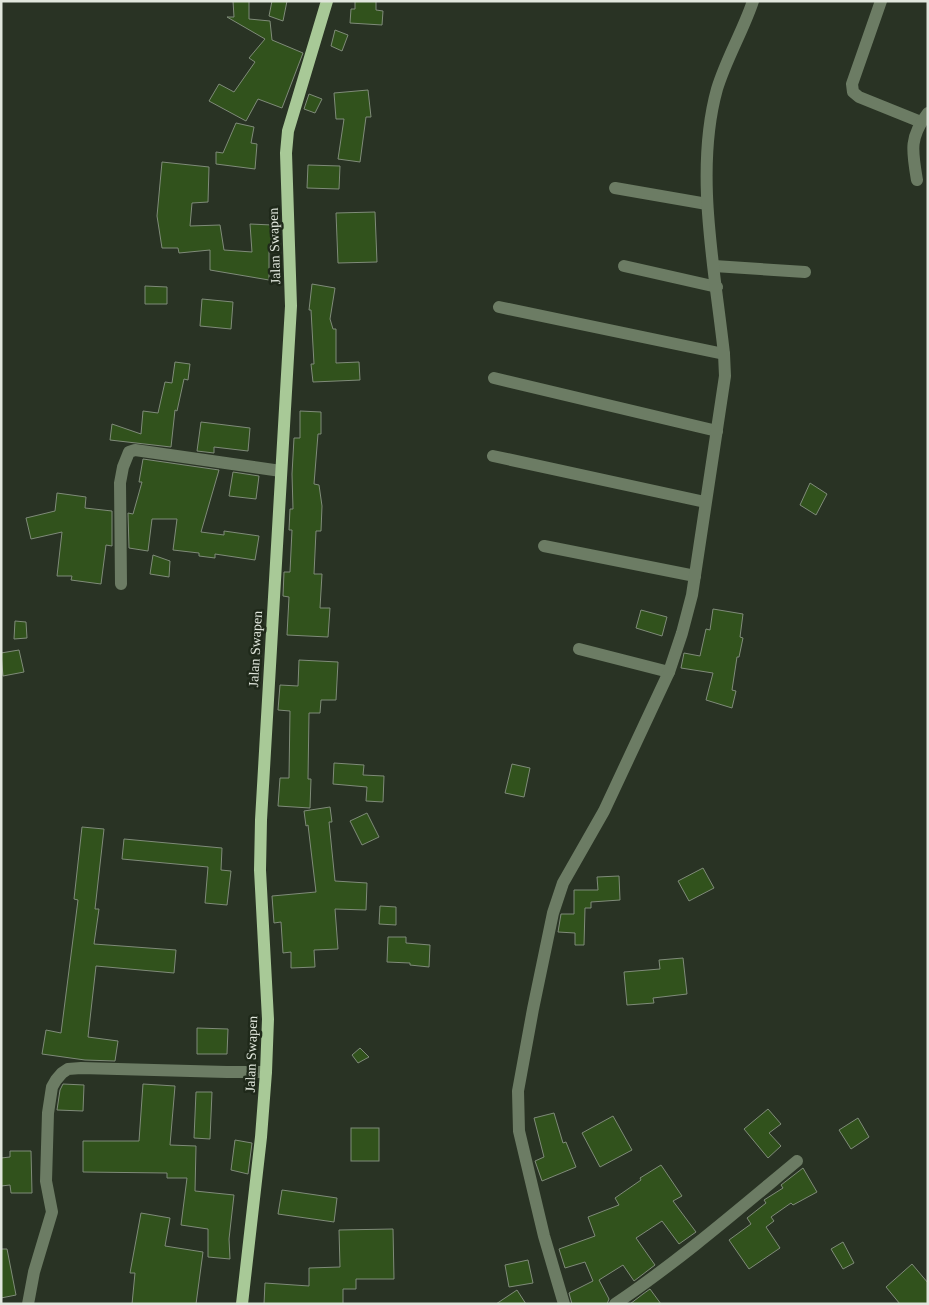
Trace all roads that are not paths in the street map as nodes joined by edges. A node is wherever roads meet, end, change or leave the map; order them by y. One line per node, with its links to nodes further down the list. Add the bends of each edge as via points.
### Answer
1 (327, 1): 17 (main road, Jalan Swapen, via 288,131 291,306)
2 (753, 1): 7 (street, via 717,90 708,143)
3 (881, 1): 4 (street, via 852,84 853,92 859,97)
4 (924, 118): 5 (street, via 914,137 912,150)
5 (917, 180)
6 (615, 188): 7 (street)
7 (707, 204): 9 (street)
8 (624, 266): 11 (street)
9 (714, 266): 10 (street); 11 (street)
10 (805, 272)
11 (717, 287): 13 (street)
12 (499, 307): 13 (street)
13 (724, 354): 15 (street)
14 (494, 378): 15 (street)
15 (717, 431): 18 (street)
16 (493, 456): 18 (street)
17 (281, 472): 21 (street, via 135,450 128,452 120,482); 24 (main road, Jalan Swapen, via 261,820 260,870 268,1019)
18 (705, 502): 20 (street)
19 (544, 546): 20 (street)
20 (694, 576): 23 (street, via 692,595)
21 (121, 584)
22 (579, 649): 23 (street)
23 (669, 672): 28 (street, via 604,811 563,882 552,913 518,1091 519,1131)
24 (266, 1072): 26 (street, via 81,1068 68,1069 59,1075 52,1088 48,1113 46,1181 52,1212); 27 (main road, Jalan Swapen)
25 (797, 1161): 29 (street, via 708,1235)
26 (28, 1304)
27 (242, 1304)
28 (564, 1304)
29 (615, 1304)

